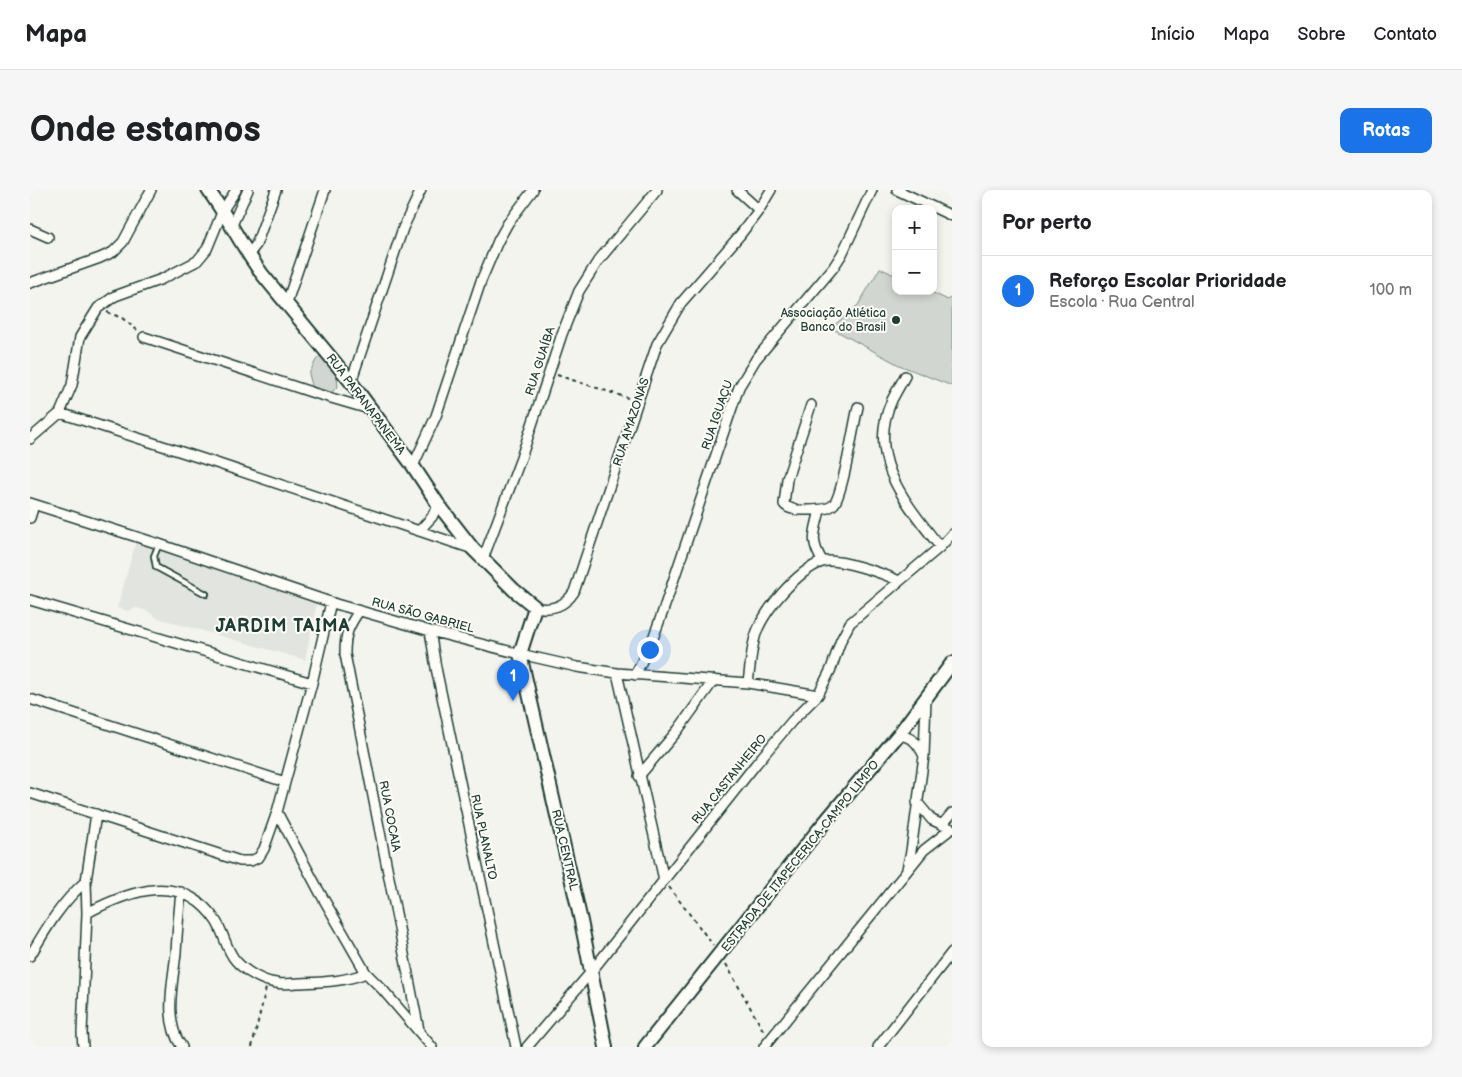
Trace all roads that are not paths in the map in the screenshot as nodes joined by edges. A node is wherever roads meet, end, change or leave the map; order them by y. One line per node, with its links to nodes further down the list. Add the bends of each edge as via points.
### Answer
1 (151, 190): 21 (street, via 123,242 113,252)
2 (208, 190): 14 (street, RUA PARANAPANEMA)
3 (236, 190): 14 (street)
4 (248, 190): 17 (street)
5 (276, 190): 20 (street, via 256,245)
6 (325, 190): 22 (street)
7 (421, 190): 25 (street, via 403,228)
8 (533, 190): 31 (street, via 498,241 481,281 436,416)
9 (657, 190): 41 (street, RUA GUAÍBA, via 586,278 570,312)
10 (737, 190): 15 (street)
11 (771, 190): 15 (street, RUA AMAZONAS)
12 (872, 190): 53 (street, RUA IGUAÇU, via 833,268 756,359 739,386 662,614)
13 (897, 190): 16 (street)
14 (223, 210): 17 (street, RUA PARANAPANEMA); 29 (street, via 207,249 197,261 162,279 115,296 98,308 80,337 72,386)
15 (759, 210): 47 (street, RUA AMAZONAS, via 686,297 657,344 574,592 563,604 552,608)
16 (952, 216)
17 (231, 227): 20 (street, RUA PARANAPANEMA)
18 (30, 229): 19 (street)
19 (48, 236)
20 (248, 255): 22 (street, RUA PARANAPANEMA)
21 (30, 284)
22 (286, 304): 25 (street, RUA PARANAPANEMA)
23 (144, 337): 28 (street)
24 (905, 376): 39 (street, via 886,416 884,448 887,465 905,501)
25 (351, 382): 28 (street, RUA PARANAPANEMA)
26 (812, 406): 34 (street, via 787,479 784,504 792,509)
27 (858, 406): 34 (street, via 837,499 830,507)
28 (369, 409): 31 (street, RUA PARANAPANEMA)
29 (60, 413): 30 (street); 36 (street)
30 (30, 439)
31 (413, 466): 33 (street, RUA PARANAPANEMA)
32 (32, 504): 35 (street); 38 (street, RUA SÃO GABRIEL)
33 (438, 504): 36 (street, via 432,517); 40 (street, RUA PARANAPANEMA)
34 (820, 510): 42 (street, via 814,542)
35 (30, 518)
36 (419, 531): 40 (street)
37 (952, 534): 39 (street, RUA CASTANHEIRO)
38 (159, 544): 44 (lane, via 154,556 156,567); 46 (street, RUA SÃO GABRIEL)
39 (940, 547): 43 (street, RUA CASTANHEIRO)
40 (473, 549): 41 (street, RUA PARANAPANEMA)
41 (483, 559): 47 (street, RUA PARANAPANEMA)
42 (823, 562): 43 (street, via 882,573); 56 (street, via 798,577 775,601 755,635)
43 (899, 581): 57 (street, RUA CASTANHEIRO, via 850,622)
44 (206, 594)
45 (30, 600): 55 (street)
46 (331, 602): 48 (street, RUA SÃO GABRIEL); 55 (street)
47 (535, 607): 50 (street)
48 (359, 611): 49 (street, RUA SÃO GABRIEL); 80 (street, RUA COCAIA, via 347,630 345,654)
49 (430, 631): 50 (street, RUA SÃO GABRIEL); 84 (street, RUA PLANALTO)
50 (520, 654): 52 (street, RUA SÃO GABRIEL); 78 (street, RUA CENTRAL)
51 (952, 663): 59 (street, ESTRADA DE ITAPECERICA-CAMPO LIMPO)
52 (617, 674): 53 (street, RUA SÃO GABRIEL); 62 (street)
53 (635, 675): 54 (street, RUA SÃO GABRIEL)
54 (714, 680): 56 (street, RUA SÃO GABRIEL); 62 (street)
55 (312, 683): 63 (street)
56 (748, 683): 57 (street, RUA SÃO GABRIEL)
57 (818, 695): 72 (street, RUA CASTANHEIRO, via 756,764)
58 (30, 699): 63 (street)
59 (926, 699): 60 (street, ESTRADA DE ITAPECERICA-CAMPO LIMPO); 61 (street)
60 (899, 734): 61 (street, via 918,744); 87 (street, ESTRADA DE ITAPECERICA-CAMPO LIMPO, via 818,829)
61 (924, 756): 65 (street)
62 (639, 776): 72 (street)
63 (285, 782): 66 (street)
64 (30, 793): 68 (street)
65 (917, 802): 69 (street, via 932,820); 71 (street)
66 (277, 812): 68 (street, via 264,849 251,861 240,861); 79 (street)
67 (952, 813): 69 (street)
68 (96, 814): 73 (street)
69 (942, 825): 70 (street)
70 (951, 829): 71 (street, via 924,850)
71 (906, 872): 88 (street)
72 (664, 880): 78 (street, RUA CASTANHEIRO)
73 (86, 881): 75 (street); 77 (street, via 58,910)
74 (182, 892): 75 (street, via 146,890); 79 (street, via 202,904 216,922 235,960 244,969 268,981 278,984 335,982); 82 (street, via 171,1000 176,1039)
75 (87, 913): 81 (street)
76 (952, 952): 89 (street)
77 (30, 956)
78 (591, 972): 85 (street, RUA CASTANHEIRO); 86 (street, RUA CENTRAL)
79 (366, 973): 80 (street)
80 (419, 1030): 83 (street)
81 (83, 1047)
82 (182, 1047)
83 (432, 1047)
84 (516, 1047)
85 (527, 1047)
86 (606, 1047)
87 (645, 1047)
88 (764, 1047)
89 (878, 1047)

